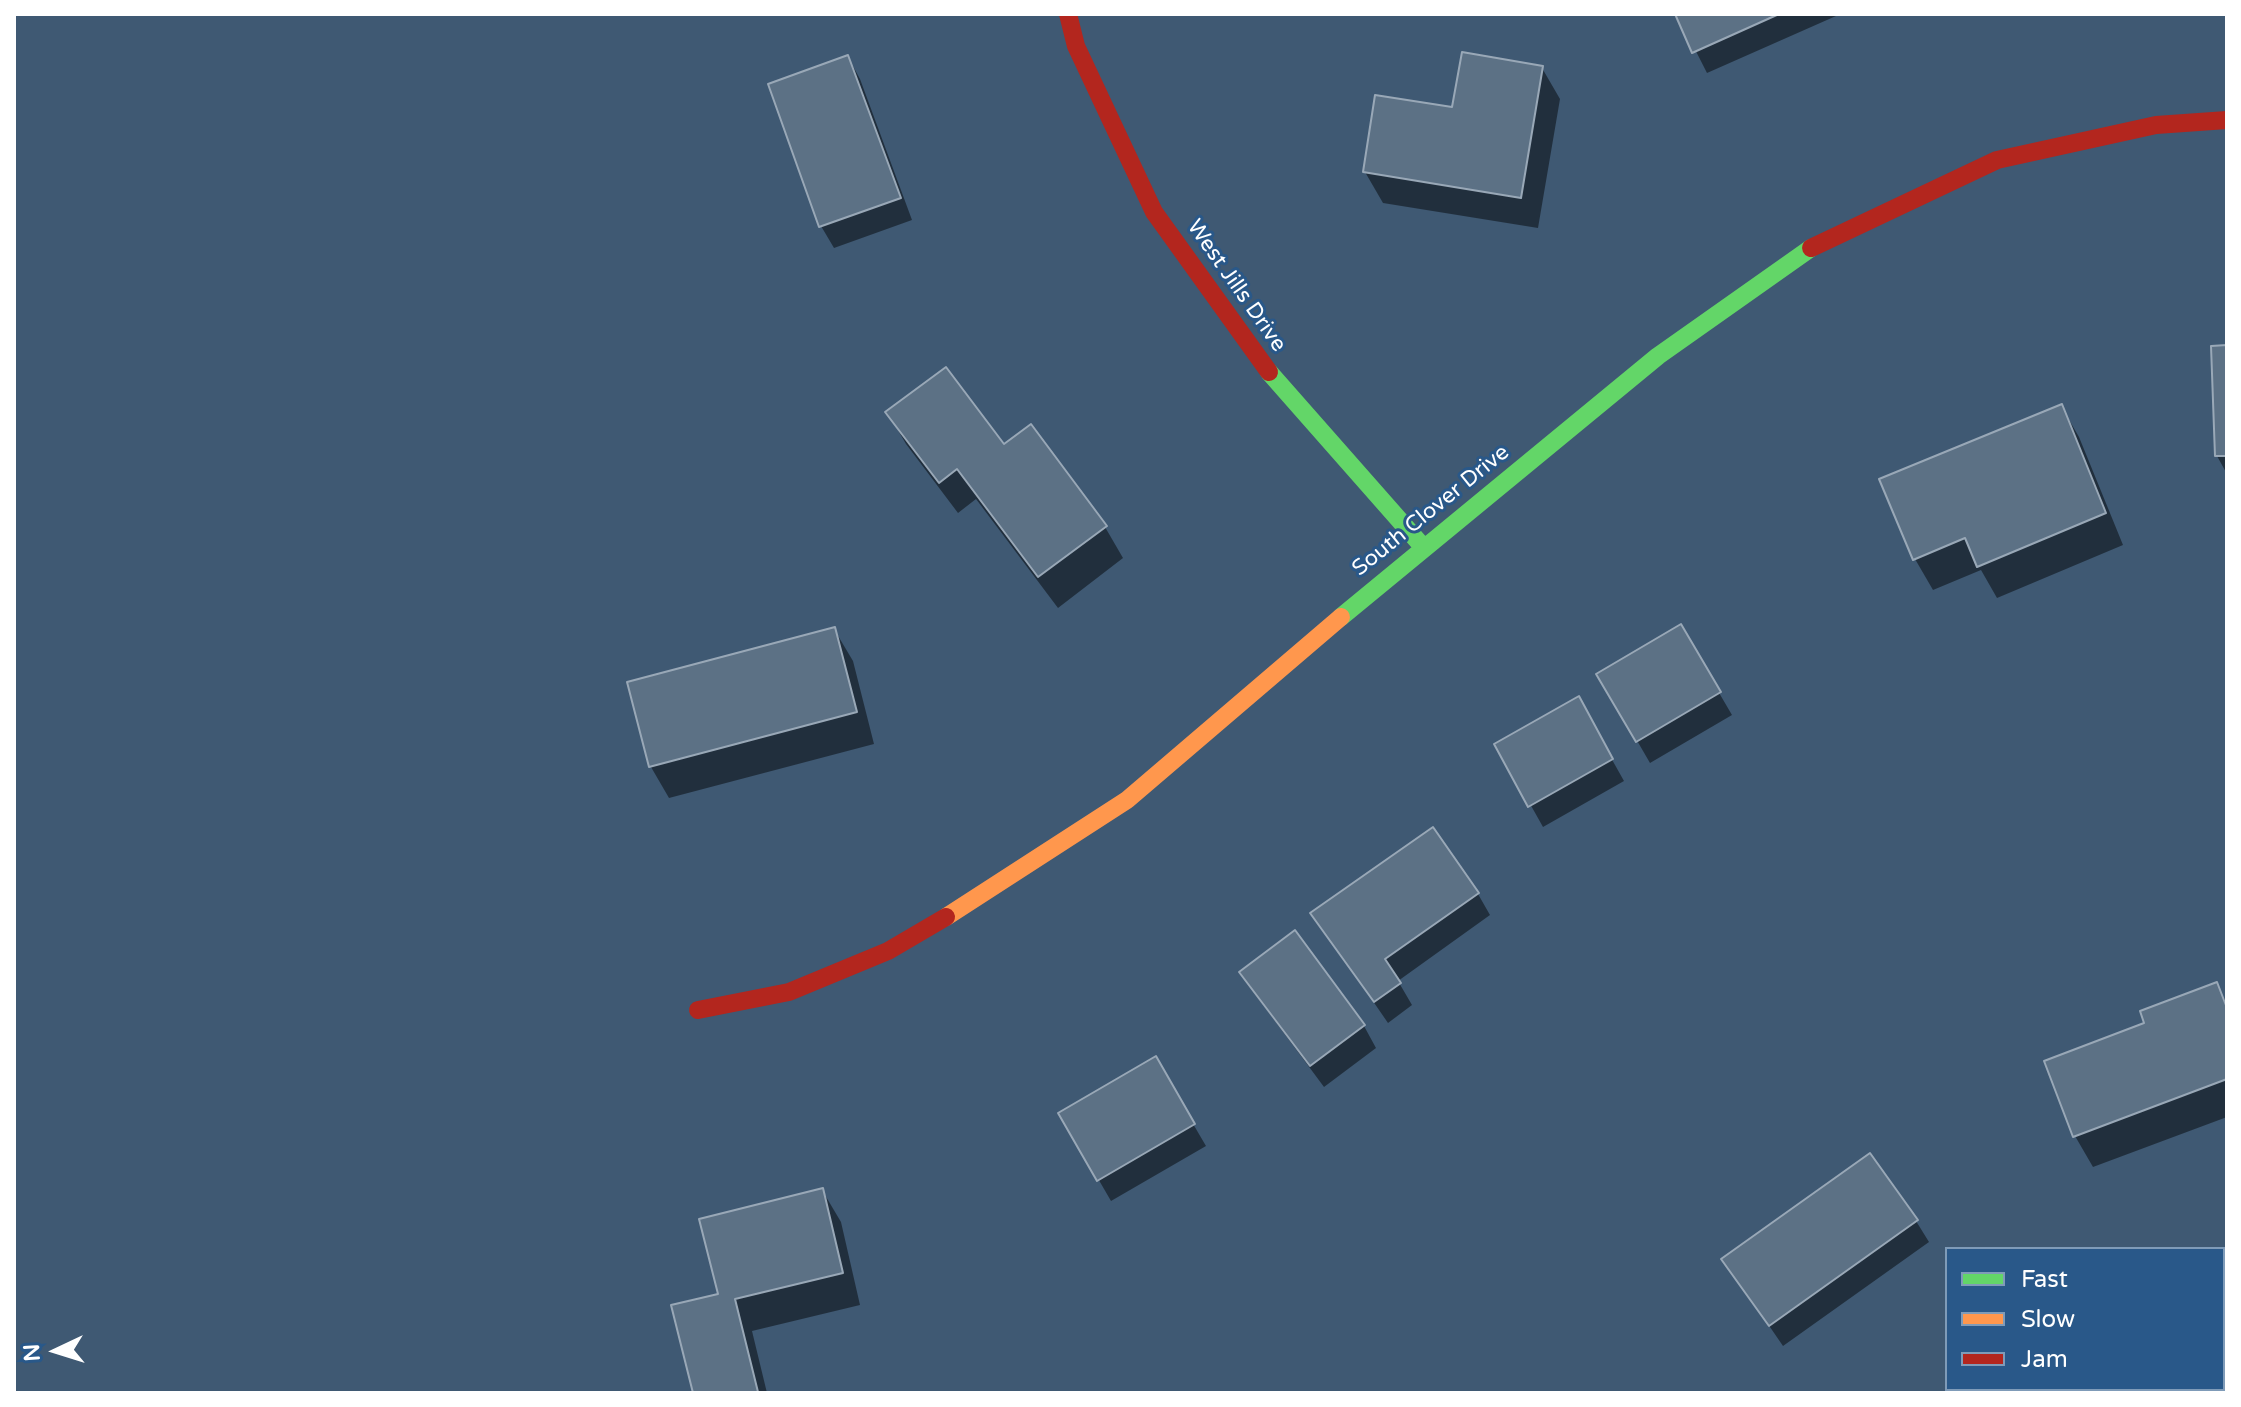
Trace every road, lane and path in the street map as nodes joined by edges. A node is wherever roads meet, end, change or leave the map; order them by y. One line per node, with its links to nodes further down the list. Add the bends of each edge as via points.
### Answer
1 (1068, 14): 3 (street, West Jills Drive, via 1076,46 1154,212 1273,378)
2 (2227, 120): 3 (street, South Clover Drive, via 2156,125 1997,160 1802,252 1658,356)
3 (1424, 548): 4 (street, South Clover Drive, via 1127,800 953,913 888,951 789,992)
4 (698, 1010)

